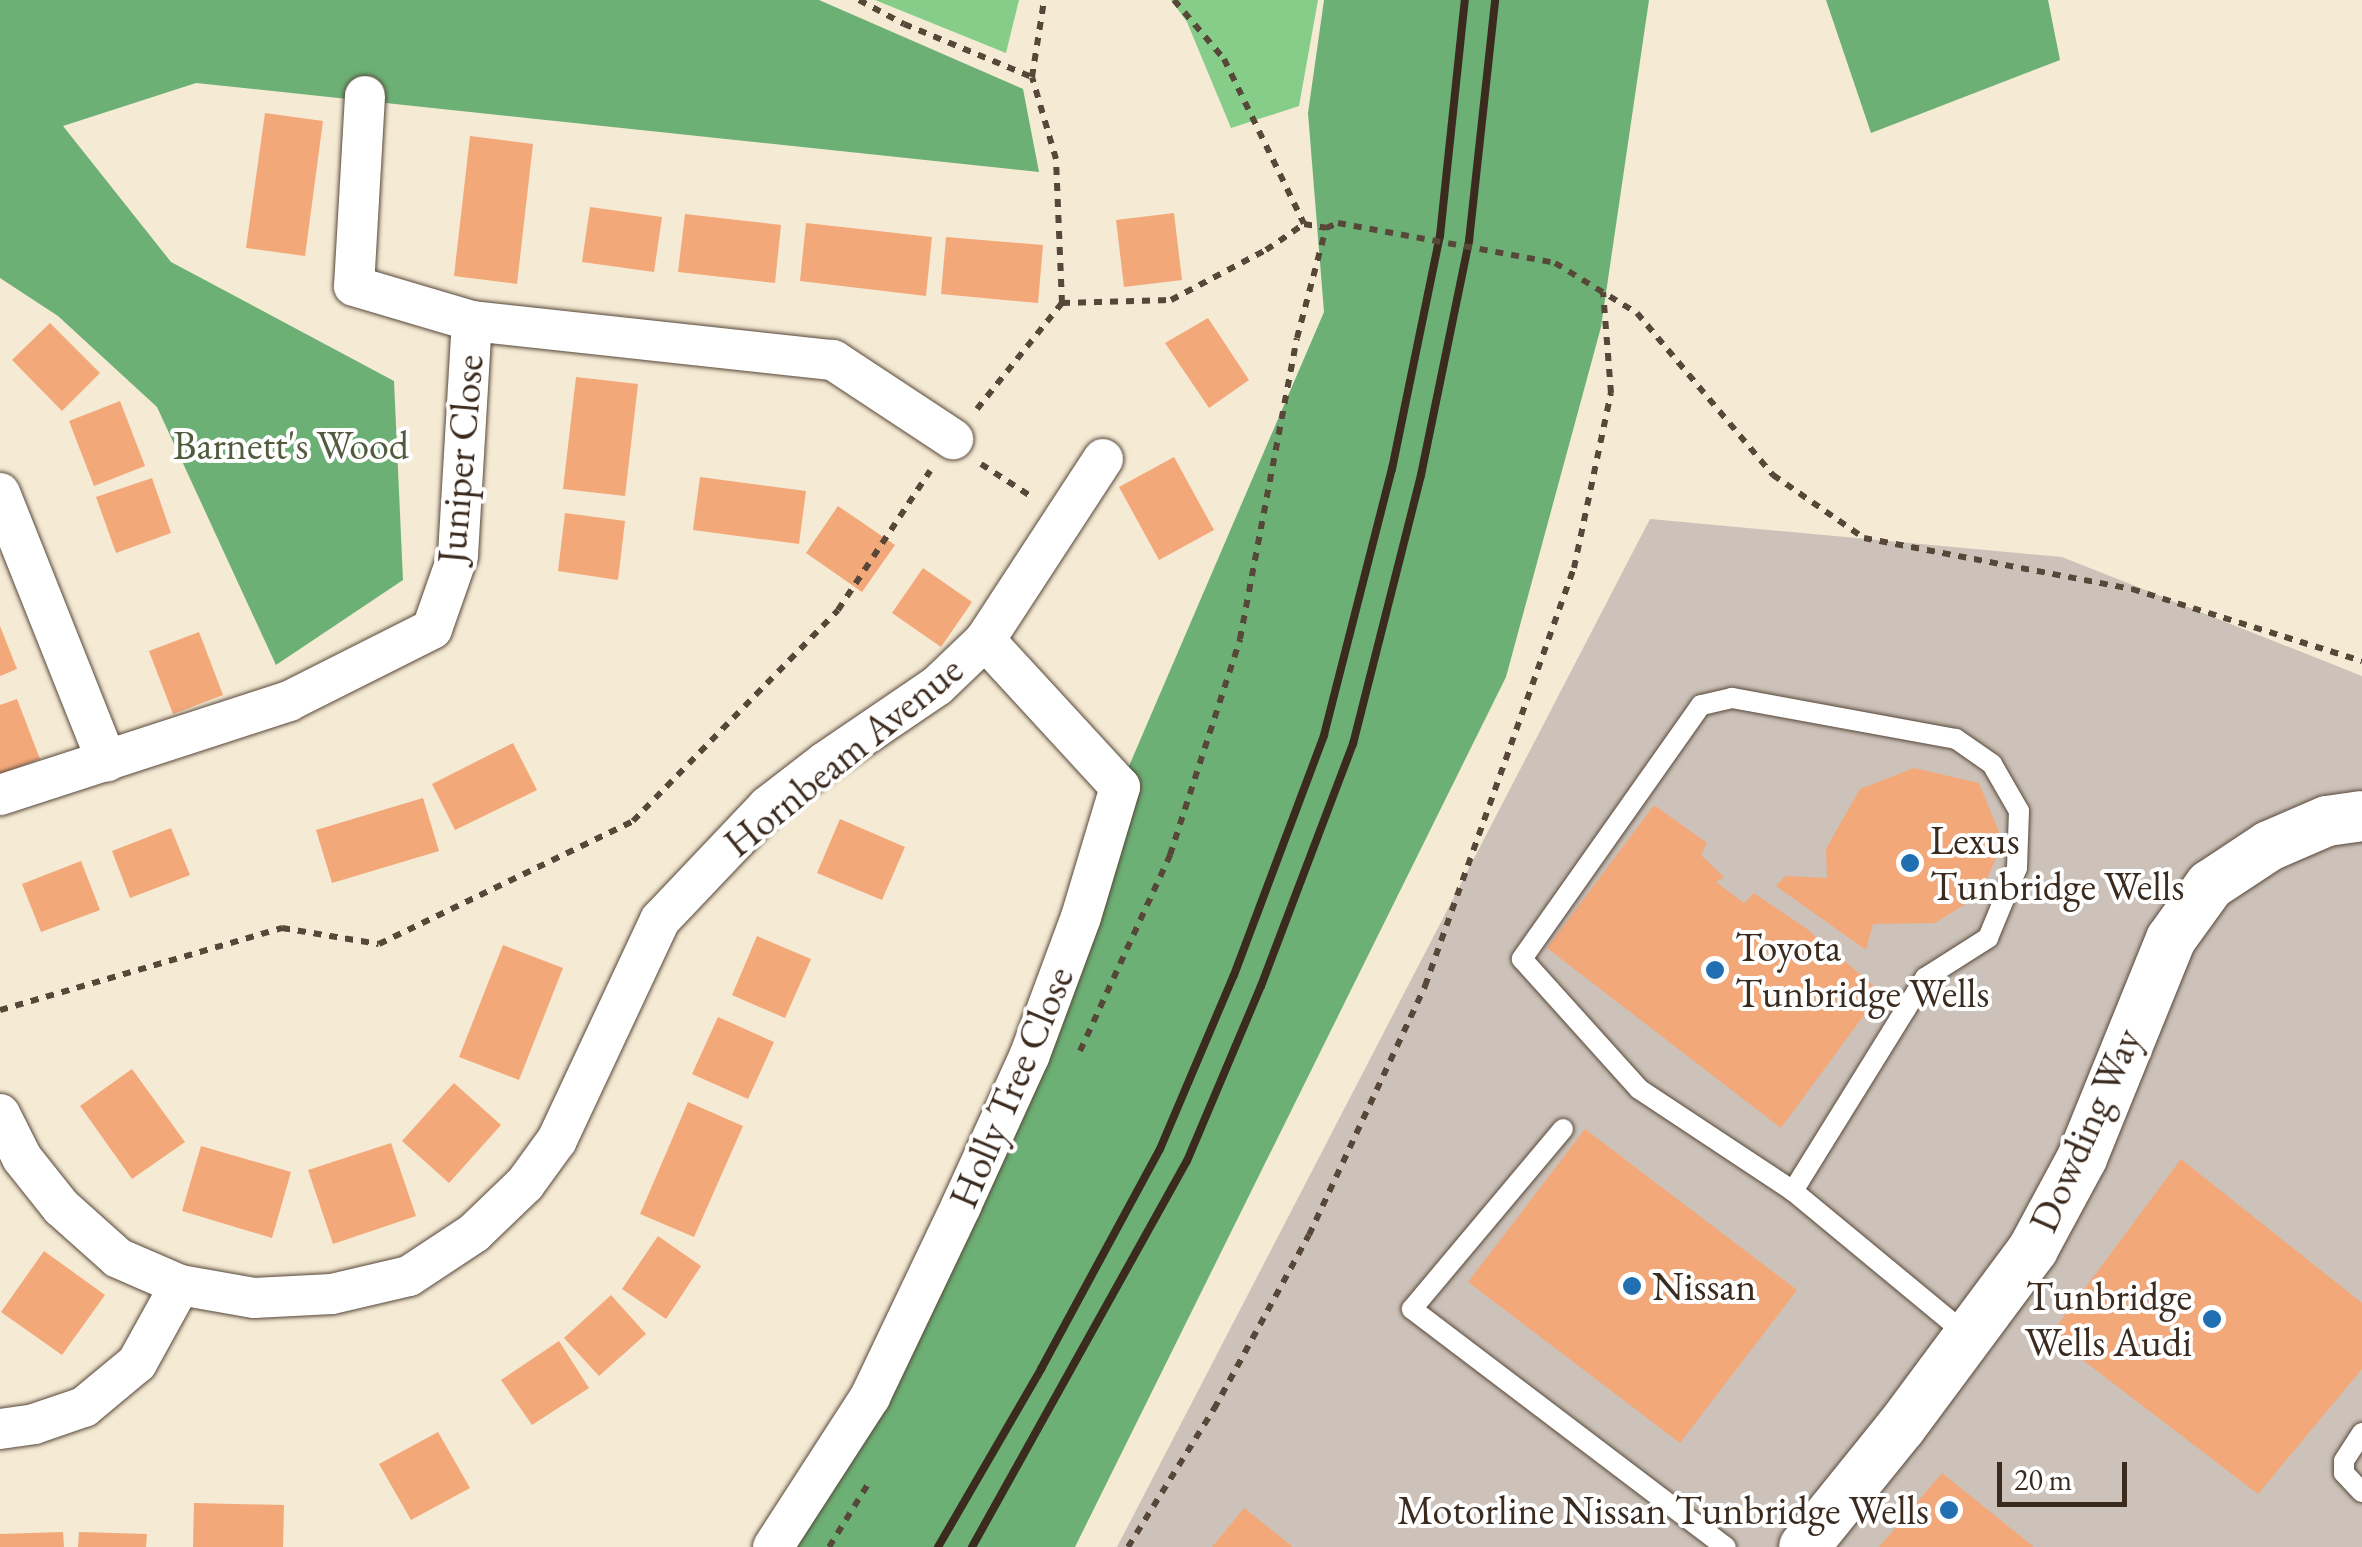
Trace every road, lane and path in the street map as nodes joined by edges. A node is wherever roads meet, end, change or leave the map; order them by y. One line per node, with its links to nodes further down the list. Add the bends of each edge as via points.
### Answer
1 (859, 0): 4 (path)
2 (1044, 0): 4 (path)
3 (1174, 0): 6 (path, via 1224,59)
4 (1032, 77): 8 (path, via 1056,160)
5 (364, 96): 9 (street, via 354,286)
6 (1304, 224): 7 (path, bridge, via 1338,223 1554,263); 8 (path, via 1171,300)
7 (1604, 292): 15 (path, via 1636,313 1773,474 1864,538 2132,589); 29 (path, via 1611,393 1574,568 1424,986 1309,1234)
8 (1062, 302): 10 (path)
9 (472, 321): 10 (street, Juniper Close, via 832,360); 16 (street, Juniper Close, via 458,555 432,629 289,701)
10 (953, 438): 13 (path); 19 (path, via 838,610 633,822 379,944 282,928)
11 (1103, 459): 13 (street, Hornbeam Avenue)
12 (0, 493): 16 (street)
13 (1063, 518): 14 (street, Hornbeam Avenue)
14 (985, 640): 23 (street, Hornbeam Avenue, via 937,686 768,806 660,920 557,1140 526,1184 474,1233 409,1276 332,1294 254,1298); 28 (street, Holly Tree Close, via 1120,787 1068,952 962,1206 870,1397)
15 (2362, 661)
16 (107, 762): 17 (street, Juniper Close)
17 (0, 795)
18 (2362, 816): 24 (street, Dowding Way, via 2327,821 2269,846 2210,885 2170,938 2082,1158 2033,1249)
19 (0, 1010)
20 (0, 1114): 23 (street, Hornbeam Avenue, via 22,1158 61,1207 118,1258)
21 (1563, 1130): 30 (lane, via 1412,1309)
22 (1793, 1191): 22 (lane, via 1639,1089 1522,958 1701,706 1732,698 1956,738 1992,764 2018,811 2017,868 1988,938 1925,978); 24 (lane)
23 (180, 1285): 25 (street, via 136,1363 84,1407)
24 (1970, 1337): 31 (street, Dowding Way)
25 (0, 1430)
26 (2362, 1434): 27 (lane, via 2344,1461 2344,1474)
27 (2362, 1492)
28 (773, 1547)
29 (1128, 1547)
30 (1726, 1547)
31 (1804, 1547)

